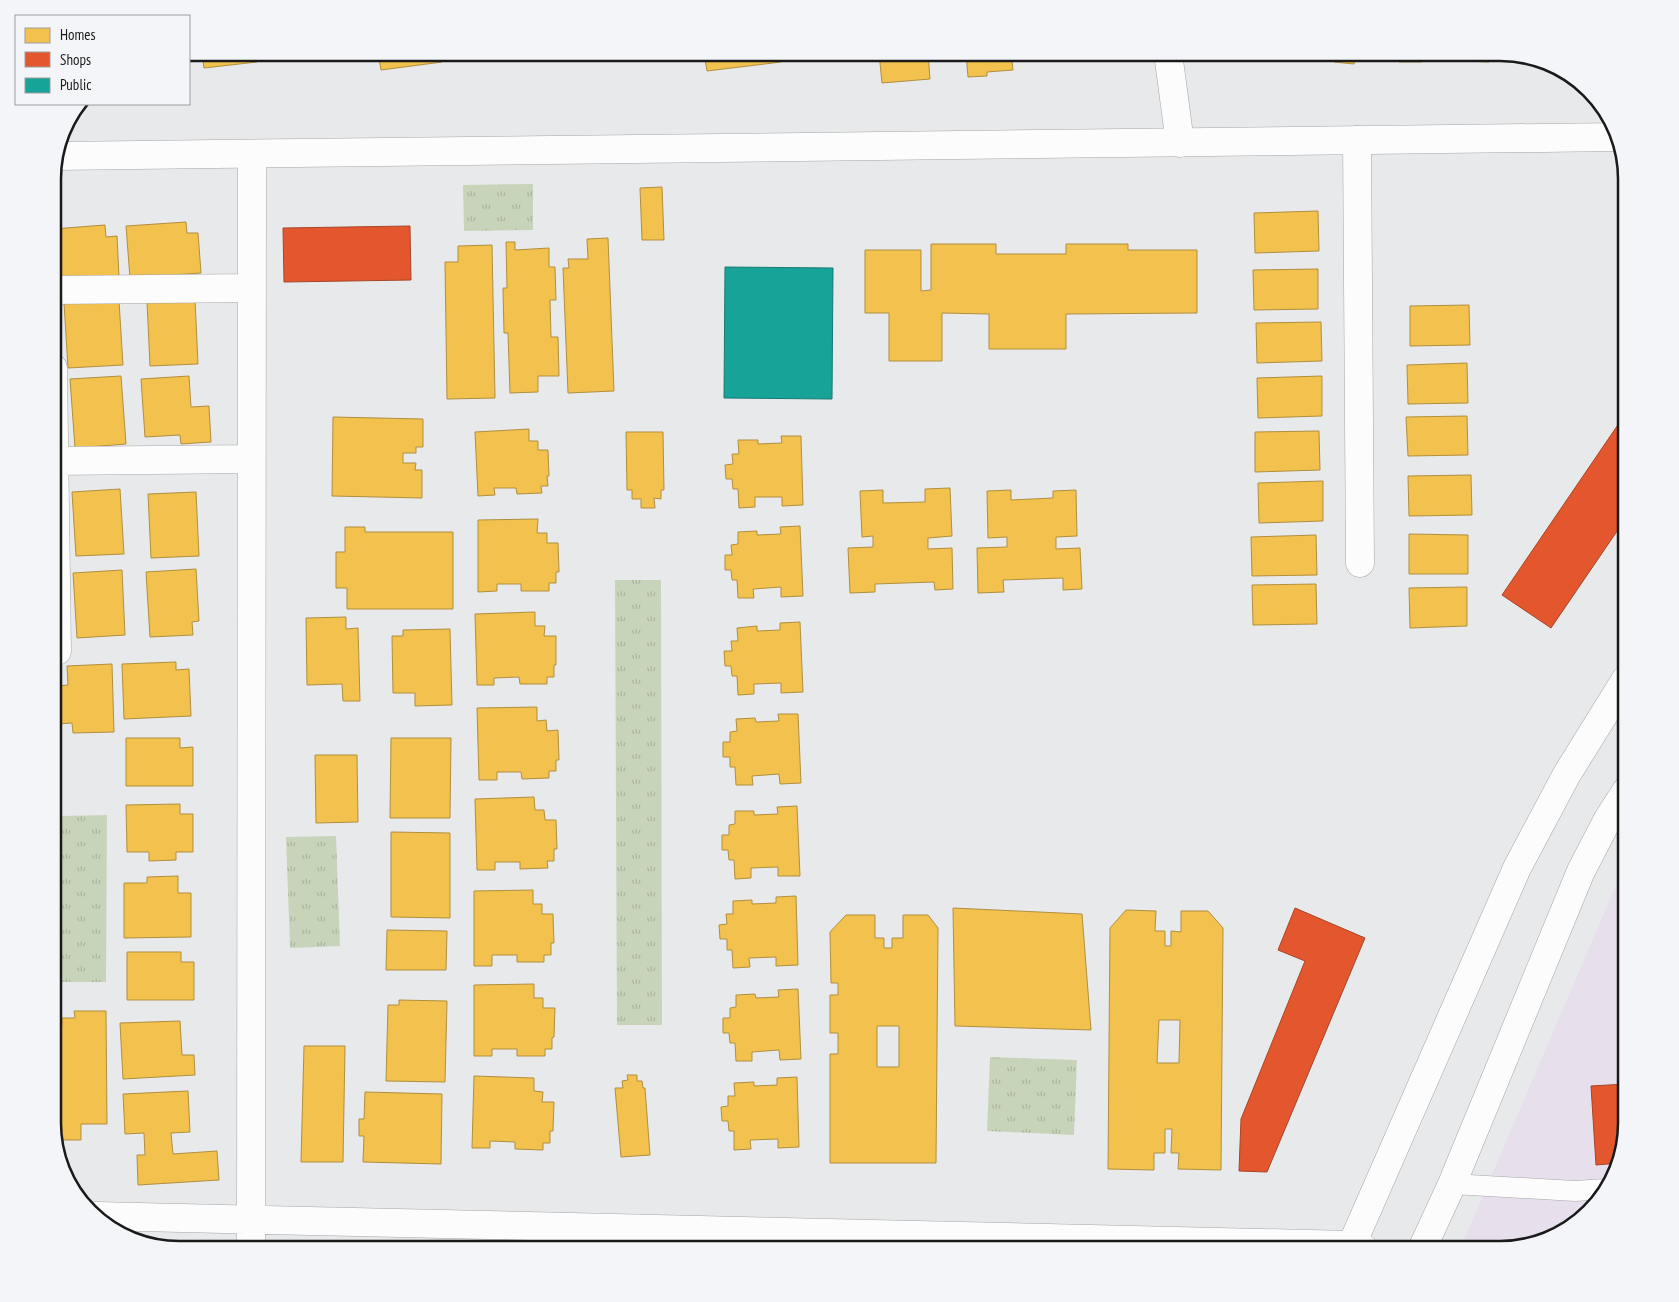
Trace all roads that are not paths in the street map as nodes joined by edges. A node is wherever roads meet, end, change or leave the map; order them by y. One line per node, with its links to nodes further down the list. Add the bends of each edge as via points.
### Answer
1 (1169, 61): 4 (street)
2 (1610, 137): 3 (street)
3 (1357, 140): 4 (street); 11 (street)
4 (1180, 143): 5 (street)
5 (252, 154): 6 (street); 7 (street)
6 (64, 156)
7 (252, 288): 8 (street); 9 (street)
8 (62, 290)
9 (251, 460): 10 (street); 17 (street)
10 (62, 461)
11 (1360, 563)
12 (1618, 692): 20 (street, via 1567,774 1517,868)
13 (1618, 803): 14 (street, via 1581,871)
14 (1452, 1184): 15 (lane); 21 (street)
15 (1597, 1190)
16 (107, 1216): 17 (street)
17 (251, 1220): 18 (street); 19 (street)
18 (251, 1241)
19 (1079, 1241)
20 (1358, 1241)
21 (1426, 1241)

